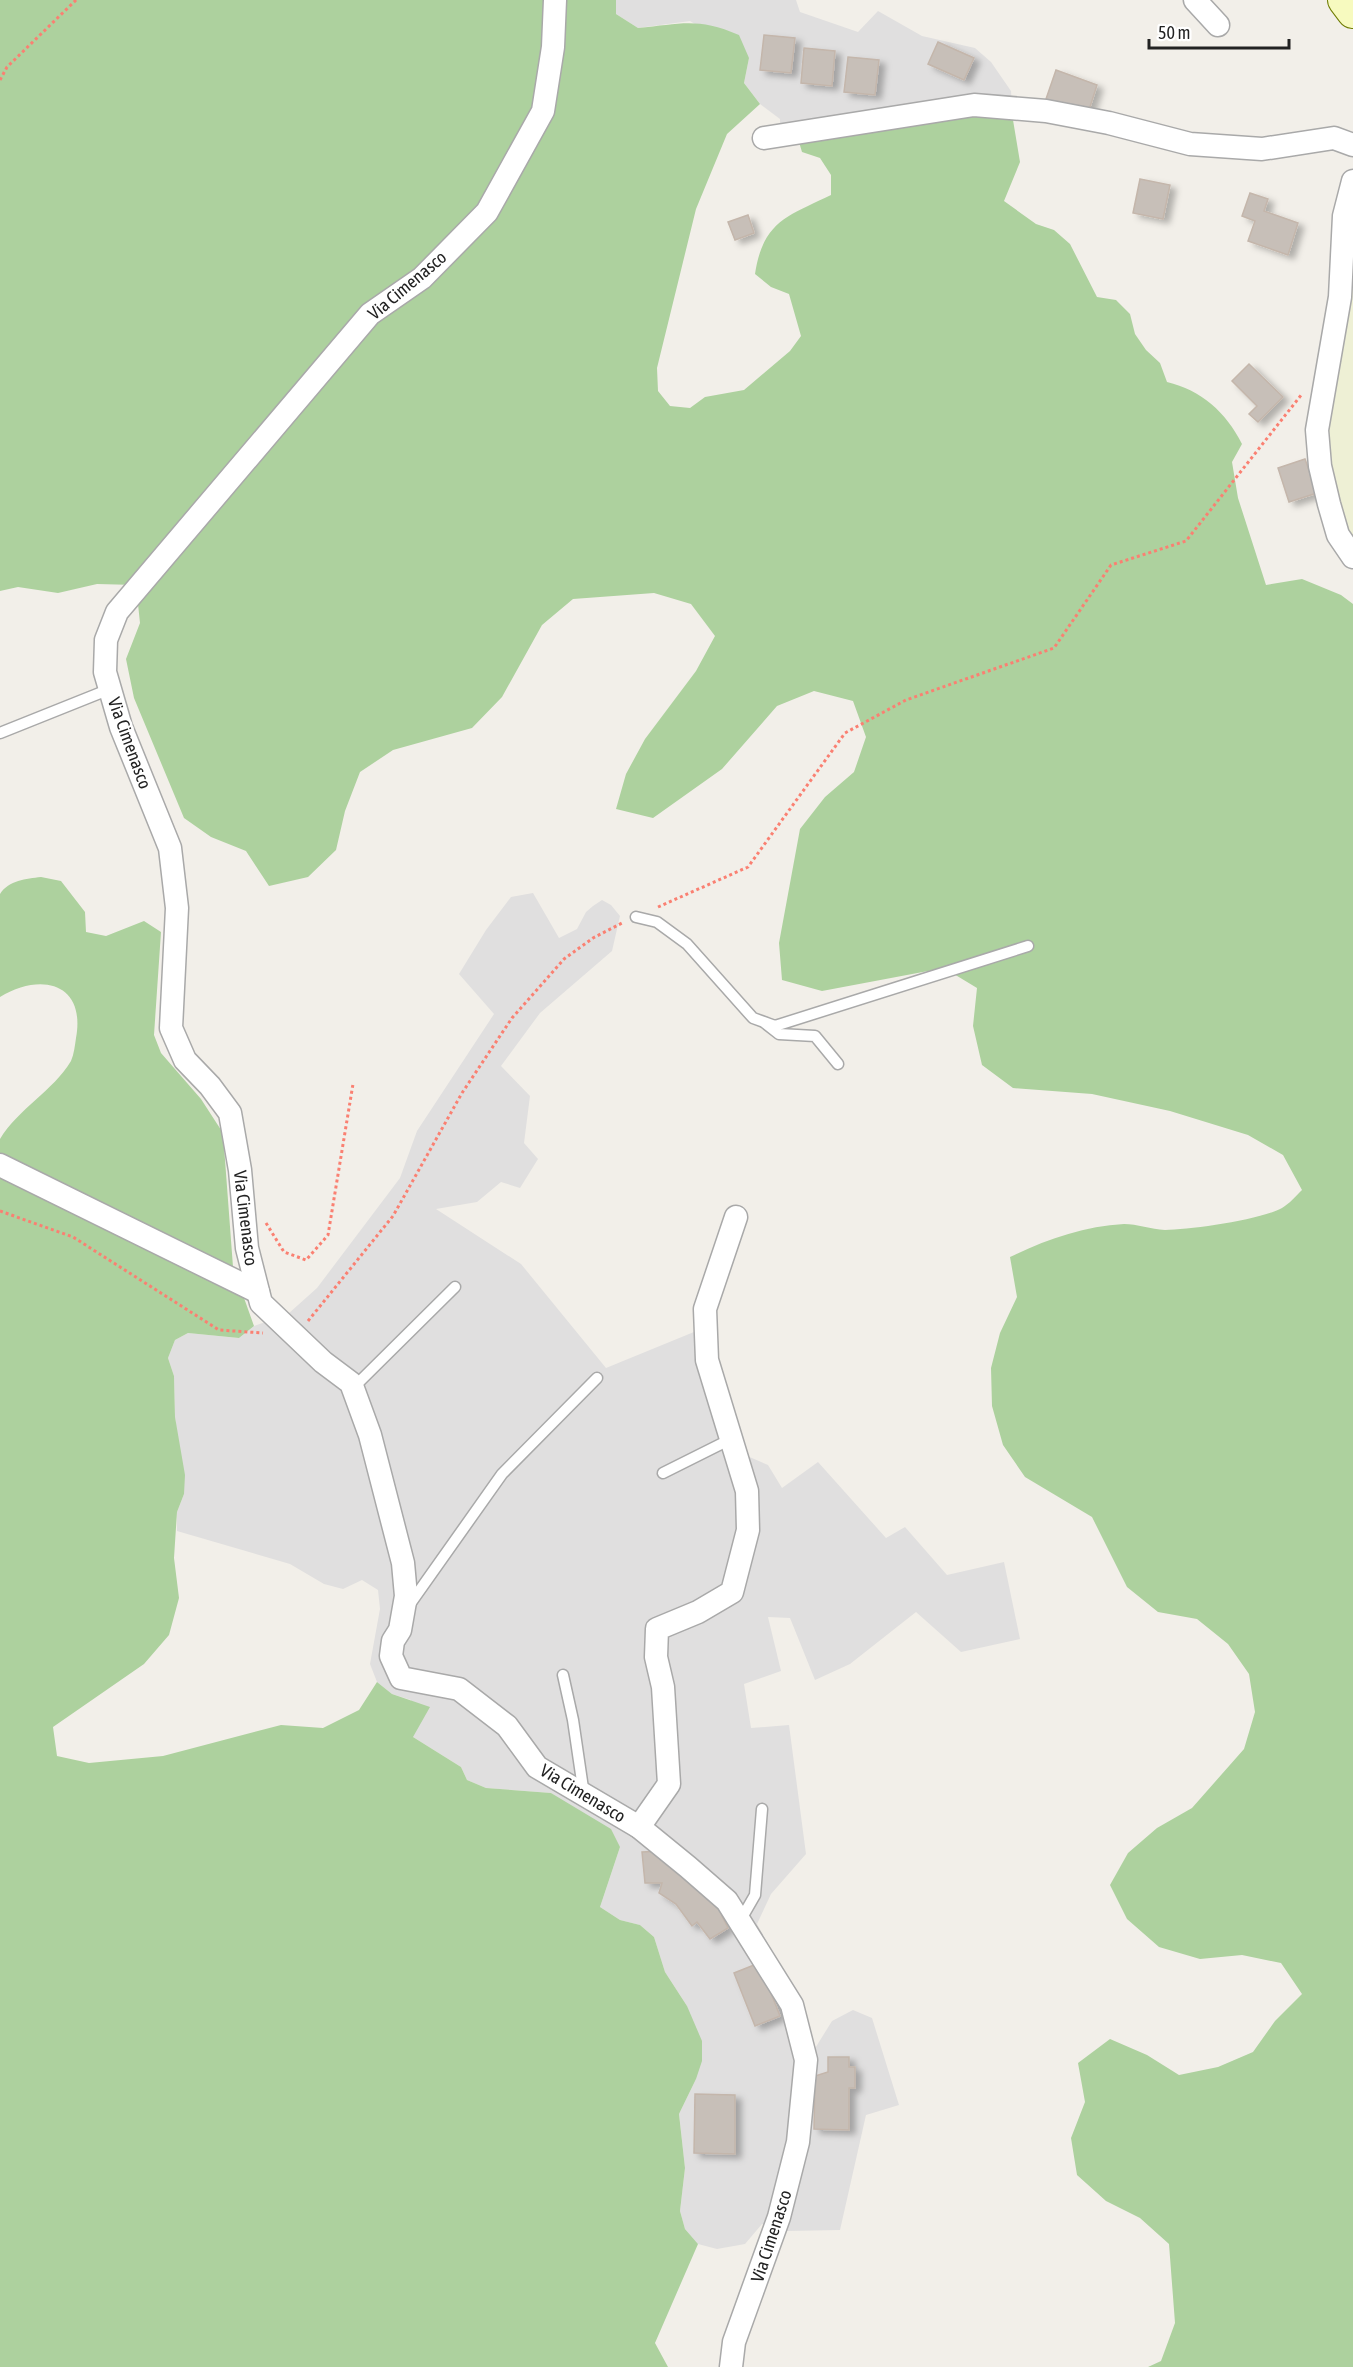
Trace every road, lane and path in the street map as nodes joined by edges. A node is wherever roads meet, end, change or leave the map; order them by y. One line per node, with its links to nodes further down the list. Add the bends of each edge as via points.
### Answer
1 (76, 0): 7 (path, via 7,67)
2 (555, 0): 13 (street, Via Cimenasco, via 553,47 543,111 487,212 422,278 370,314 117,612 106,640 105,672)
3 (1195, 0): 6 (street)
4 (1344, 0): 5 (street)
5 (1353, 12)
6 (1218, 25)
7 (0, 80)
8 (764, 138): 9 (street, via 974,105 1046,111 1191,144 1263,149 1334,138)
9 (1353, 145)
10 (1353, 181): 11 (street, via 1344,216 1340,297)
11 (1329, 360): 12 (street, via 1317,430 1320,466 1338,535); 15 (path, via 1186,541 1111,565 1054,648 906,700 845,733 748,867)
12 (1353, 556)
13 (110, 689): 14 (lane); 21 (street, Via Cimenasco, via 121,727 170,848 177,908 171,1028 185,1060 230,1113)
14 (0, 733)
15 (636, 917): 17 (lane, via 657,922 687,945 753,1018); 26 (path, via 593,938 564,959 512,1018 462,1093 393,1216)
16 (1028, 946): 17 (lane, via 774,1026)
17 (763, 1021): 18 (lane, via 779,1034 815,1036)
18 (838, 1064)
19 (353, 1084): 21 (path, via 328,1235 306,1260 284,1252)
20 (0, 1165): 25 (street)
21 (241, 1183): 25 (street, Via Cimenasco, via 247,1248)
22 (0, 1211): 26 (path, via 74,1237 219,1330)
23 (736, 1217): 29 (street, via 705,1309 707,1360)
24 (455, 1287): 28 (lane)
25 (258, 1292): 26 (street, Via Cimenasco, via 261,1303)
26 (296, 1335): 28 (street, Via Cimenasco)
27 (597, 1378): 31 (lane, via 502,1474)
28 (353, 1388): 31 (street, Via Cimenasco, via 370,1435 403,1563)
29 (731, 1439): 30 (lane); 35 (street, via 747,1491 748,1530 740,1564 732,1592 657,1629 656,1657 663,1687 669,1784)
30 (663, 1473)
31 (403, 1614): 33 (street, Via Cimenasco, via 391,1656 401,1678 459,1689 507,1726 537,1767)
32 (563, 1675): 33 (lane)
33 (584, 1795): 35 (street, Via Cimenasco)
34 (762, 1809): 36 (lane, via 755,1894)
35 (639, 1827): 36 (street, Via Cimenasco, via 727,1901)
36 (740, 1922): 37 (street, Via Cimenasco, via 792,2005 806,2060 798,2142 779,2217 734,2342)
37 (731, 2367)

